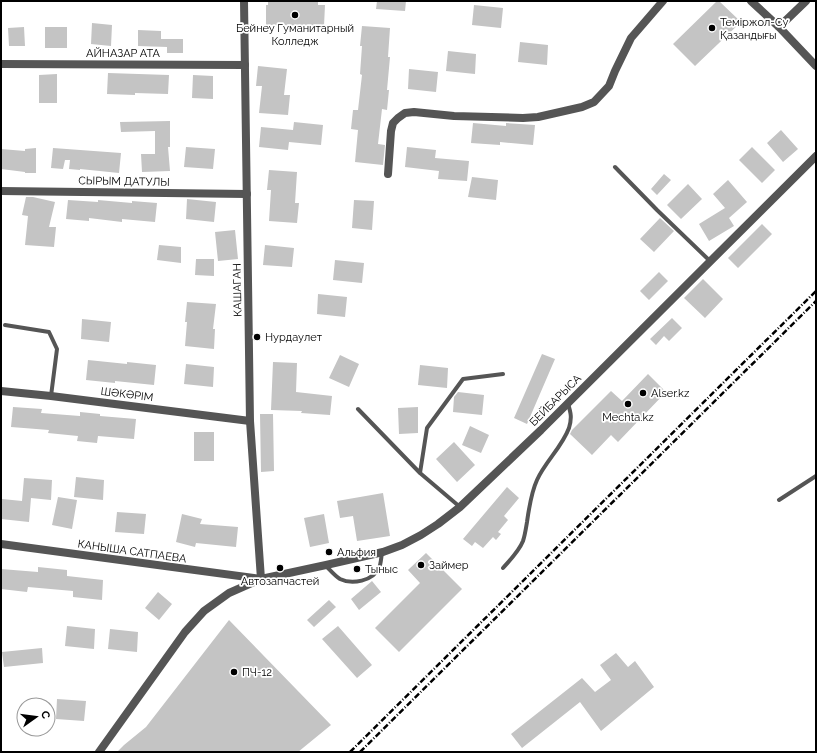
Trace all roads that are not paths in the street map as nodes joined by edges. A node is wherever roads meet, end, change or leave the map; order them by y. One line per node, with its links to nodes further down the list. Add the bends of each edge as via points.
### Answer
1 (244, 1): 7 (street, КАШАГАН)
2 (663, 1): 11 (street, via 631,38 609,86 594,102 582,107 524,118 405,113 393,123)
3 (751, 1): 5 (street)
4 (806, 1): 5 (street)
5 (779, 27): 8 (street)
6 (1, 64): 7 (street, АЙНАЗАР АТА)
7 (245, 65): 13 (street, КАШАГАН)
8 (816, 66)
9 (816, 156): 14 (street, БЕЙБАРЫСА)
10 (615, 167): 14 (lane)
11 (388, 174)
12 (1, 191): 13 (street, СЫРЫМ ДАТУЛЫ)
13 (247, 194): 21 (street, КАШАГАН)
14 (710, 261): 19 (street, БЕЙБАРЫСА)
15 (5, 325): 18 (lane, via 49,332 57,348)
16 (504, 374): 22 (lane, via 463,379 427,428)
17 (1, 391): 18 (street, ШӘКӘРІМ)
18 (51, 396): 21 (street, ШӘКӘРІМ)
19 (568, 403): 25 (street, БЕЙБАРЫСА); 29 (lane, via 571,416 569,428 537,480 524,539)
20 (358, 409): 22 (lane)
21 (250, 421): 30 (street, КАШАГАН)
22 (420, 473): 25 (lane)
23 (816, 476): 24 (lane)
24 (779, 500)
25 (460, 507): 27 (street, БЕЙБАРЫСА, via 421,535)
26 (1, 544): 30 (street, КАНЫША САТПАЕВА)
27 (382, 552): 28 (street, БЕЙБАРЫСА); 28 (lane, via 379,568 374,575 363,581 348,582 339,578)
28 (326, 565): 30 (street, БЕЙБАРЫСА)
29 (504, 568)
30 (261, 579): 31 (street, via 229,593 204,611)
31 (99, 752)

